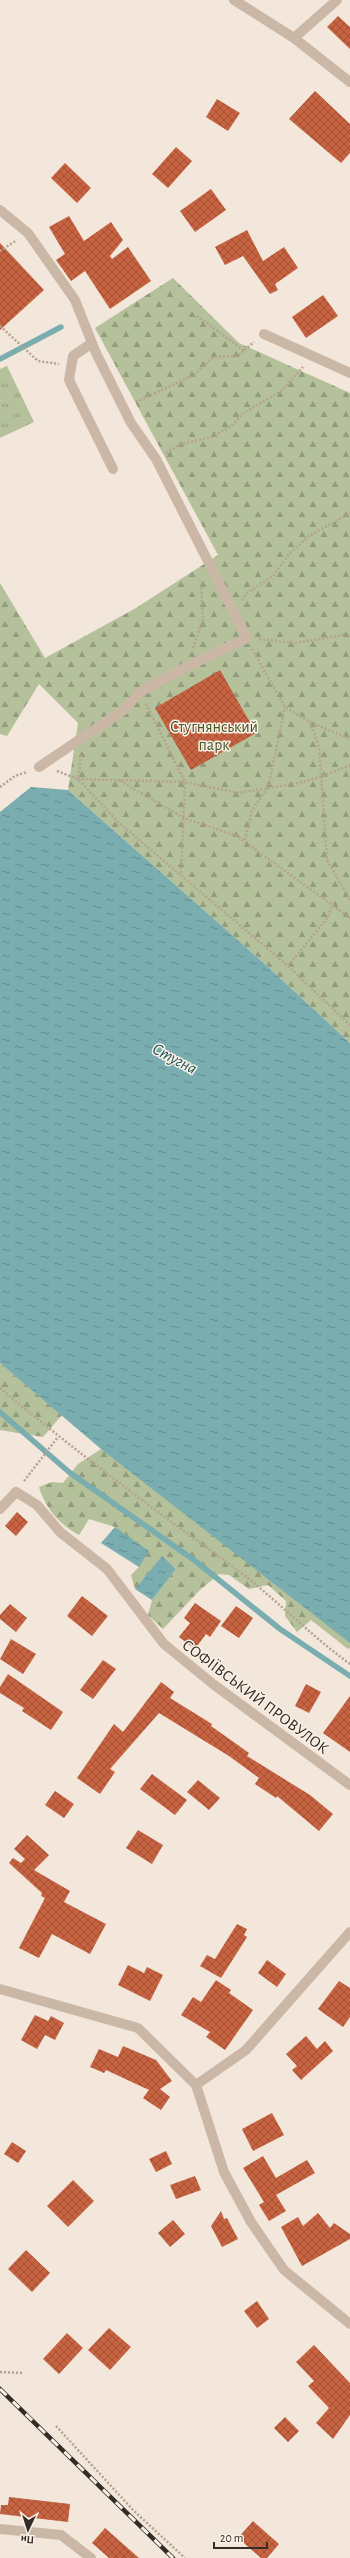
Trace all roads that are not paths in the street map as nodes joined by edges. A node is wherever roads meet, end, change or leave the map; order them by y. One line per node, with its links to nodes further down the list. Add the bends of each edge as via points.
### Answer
1 (234, 0): 3 (street)
2 (337, 0): 3 (street)
3 (294, 38): 4 (street)
4 (350, 82)
5 (0, 210): 7 (street, via 28,233 75,300)
6 (264, 334): 8 (street)
7 (92, 343): 9 (street, via 73,356 69,380); 10 (street, via 123,407 156,459 247,638 140,692 125,709)
8 (350, 373)
9 (113, 469)
10 (39, 767)
11 (0, 1509): 12 (street, СОФІЇВСЬКИЙ ПРОВУЛОК, via 16,1492 37,1505 60,1532 107,1569 164,1644 226,1694)
12 (350, 1785)
13 (350, 1932): 15 (street, via 246,2050)
14 (0, 1989): 15 (street, via 138,2028)
15 (196, 2085): 16 (street, via 224,2172 250,2222 284,2270)
16 (350, 2324)
17 (0, 2529): 18 (street, via 61,2535)
18 (91, 2558)

